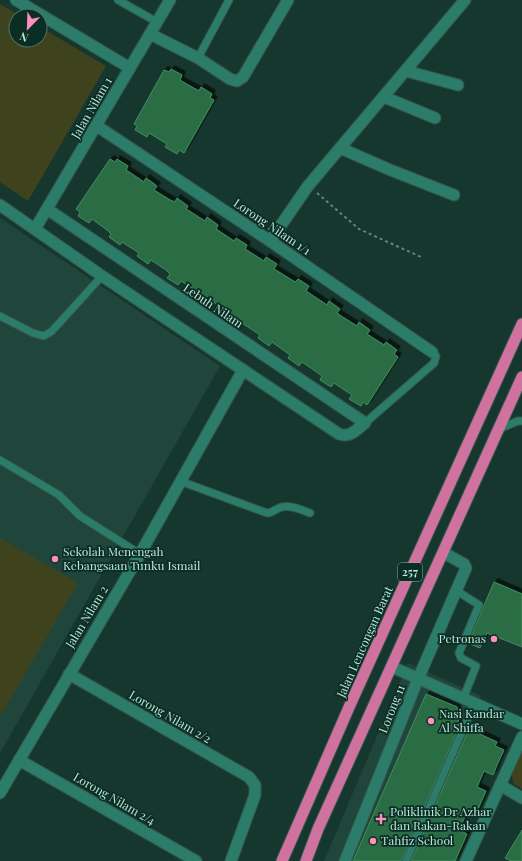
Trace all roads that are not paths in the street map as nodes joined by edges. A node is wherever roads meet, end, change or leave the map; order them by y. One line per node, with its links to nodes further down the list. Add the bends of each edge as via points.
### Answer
1 (16, 0): 10 (street)
2 (118, 0): 7 (lane)
3 (170, 0): 7 (street, Jalan Nilam 1)
4 (229, 0): 9 (lane)
5 (288, 0): 9 (street, via 243,77 237,81)
6 (465, 0): 11 (street)
7 (157, 22): 8 (street, Jalan Nilam 1)
8 (150, 34): 9 (street); 10 (street, Jalan Nilam 1)
9 (198, 58)
10 (130, 68): 15 (street, Jalan Nilam 1)
11 (406, 71): 12 (street); 13 (street)
12 (458, 85)
13 (384, 97): 14 (street); 16 (street)
14 (435, 118)
15 (97, 126): 19 (street, Jalan Nilam 1); 21 (street, Lorong Nilam 1/1)
16 (340, 148): 17 (street); 21 (street, via 308,186)
17 (454, 195)
18 (0, 205): 20 (street)
19 (47, 209): 20 (street, Jalan Nilam 1); 29 (street, Lebuh Nilam)
20 (35, 229): 22 (street)
21 (270, 241): 25 (street, Lorong Nilam 1/1)
22 (102, 276): 23 (lane, via 52,331 44,336); 26 (street)
23 (0, 316)
24 (522, 324): 50 (highway, Jalan Lencongan Barat / 257)
25 (432, 352): 29 (lane, via 436,356 434,364)
26 (243, 370): 29 (street, via 339,434 350,435); 32 (street, Jalan Nilam 2)
27 (522, 377): 30 (highway, 257)
28 (522, 421): 30 (lane)
29 (365, 423)
30 (499, 429): 34 (highway, 257)
31 (0, 460): 35 (lane, via 59,495 80,516)
32 (180, 481): 33 (lane, via 270,513 281,507 289,507); 35 (street, Jalan Nilam 2)
33 (310, 513)
34 (444, 553): 36 (street, Lorong 11, via 464,564 466,568); 37 (highway, 257)
35 (140, 554): 38 (street, Jalan Nilam 2)
36 (457, 592): 39 (street, Lorong 11); 40 (lane, via 479,604 459,653 460,658 476,666)
37 (392, 667): 39 (street); 51 (highway, 257, via 321,822)
38 (69, 674): 44 (street, Jalan Nilam 2); 49 (street, Lorong Nilam 2/2, via 249,777 255,785 255,795)
39 (418, 679): 40 (street); 52 (street, Lorong 11)
40 (463, 699): 41 (street)
41 (474, 704): 42 (street); 53 (lane)
42 (522, 724)
43 (522, 737): 45 (street)
44 (19, 760): 46 (street, Jalan Nilam 2); 48 (street, Lorong Nilam 2/4)
45 (500, 785): 47 (street); 54 (street)
46 (0, 793)
47 (522, 798)
48 (196, 861)
49 (231, 861)
50 (282, 861)
51 (306, 861)
52 (345, 861)
53 (406, 861)
54 (466, 861)

